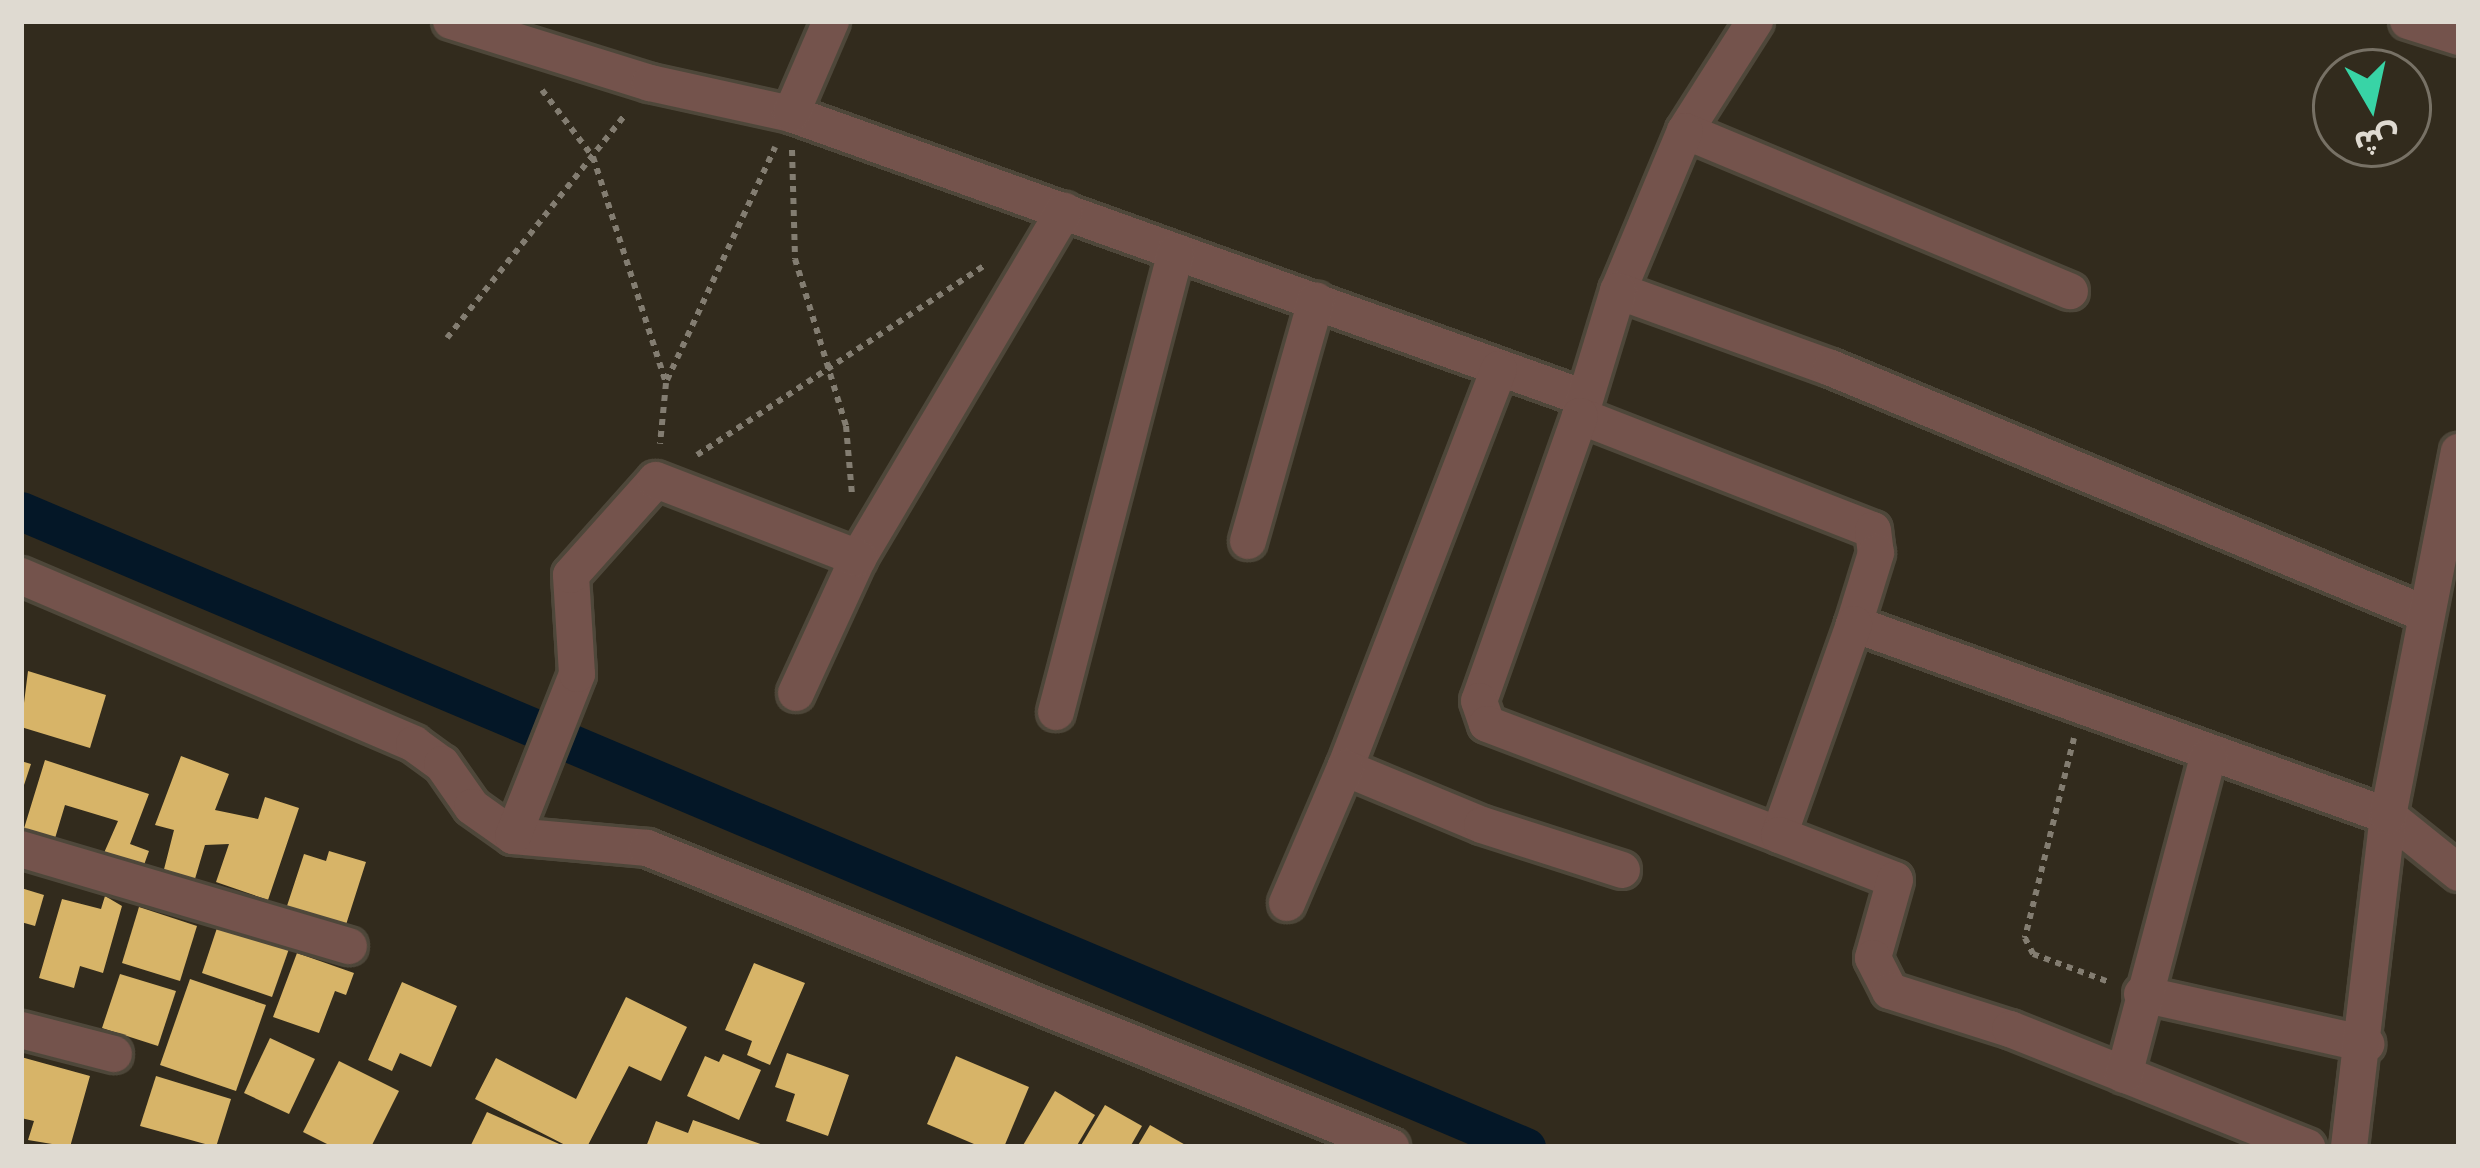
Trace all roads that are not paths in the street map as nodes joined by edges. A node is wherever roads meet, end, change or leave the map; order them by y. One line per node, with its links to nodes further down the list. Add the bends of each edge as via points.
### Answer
1 (451, 21): 6 (street, via 650,83)
2 (831, 21): 6 (street)
3 (1755, 21): 7 (street)
4 (2408, 21): 5 (street)
5 (2459, 37)
6 (791, 114): 8 (street)
7 (1685, 131): 10 (street); 11 (street)
8 (1064, 211): 9 (street); 17 (street)
9 (1176, 252): 12 (street); 22 (street)
10 (1618, 291): 14 (street); 19 (street, via 1832,368)
11 (2070, 292)
12 (1316, 300): 13 (street); 16 (street)
13 (1499, 369): 14 (street); 24 (street)
14 (1582, 407): 20 (street, via 1873,530 1876,553); 27 (street, via 1479,700 1481,717)
15 (2459, 452): 19 (street)
16 (1248, 541)
17 (858, 558): 21 (street); 26 (street, via 656,480 571,575 578,674)
18 (21, 576): 26 (street, via 414,744 442,764 472,807)
19 (2423, 613): 25 (street)
20 (1854, 624): 23 (street); 27 (street)
21 (796, 693)
22 (1056, 712)
23 (2209, 758): 25 (street); 33 (street)
24 (1345, 768): 29 (street, via 1482,825); 31 (street)
25 (2388, 816): 30 (street); 35 (street)
26 (515, 831): 38 (street, via 647,848)
27 (1779, 835): 37 (street, via 1895,880 1873,958 1890,991)
28 (21, 849): 32 (street)
29 (1622, 870)
30 (2459, 873)
31 (1288, 903)
32 (349, 946)
33 (2142, 994): 35 (street); 37 (street)
34 (21, 1030): 36 (street)
35 (2366, 1044): 40 (street)
36 (114, 1054)
37 (2124, 1075): 39 (street)
38 (1391, 1147)
39 (2307, 1147)
40 (2349, 1147)

